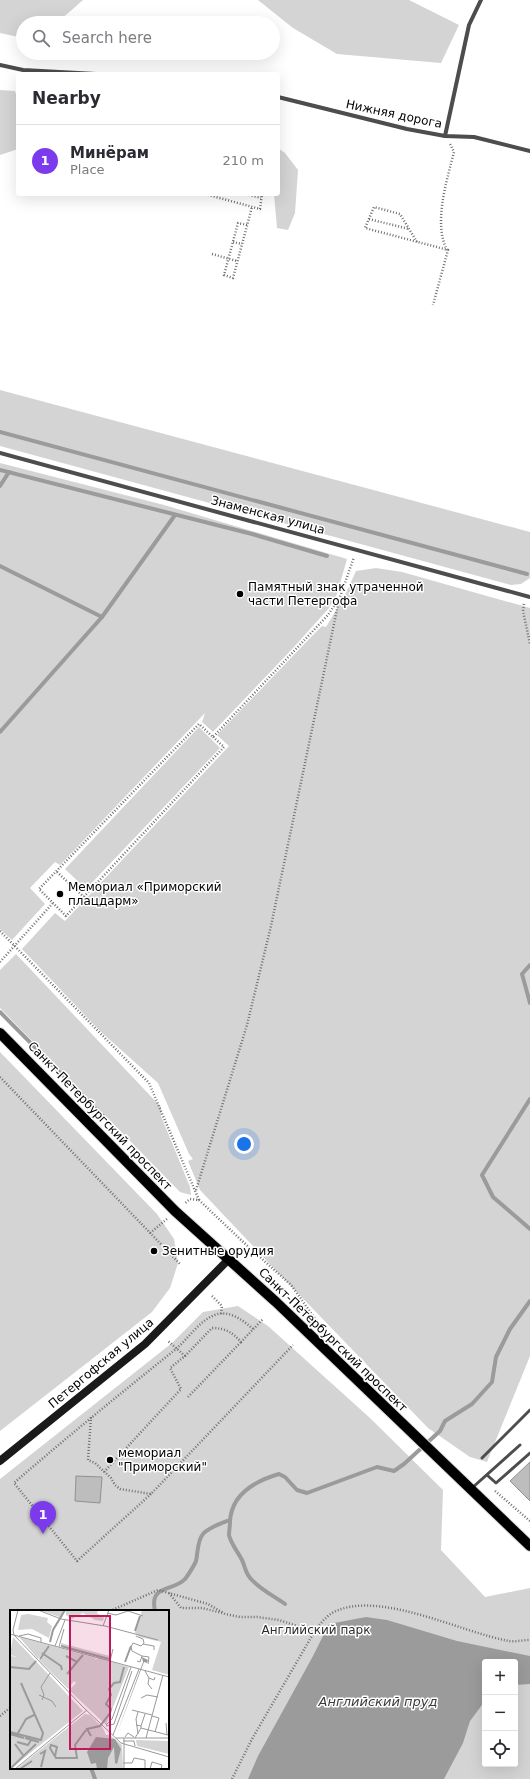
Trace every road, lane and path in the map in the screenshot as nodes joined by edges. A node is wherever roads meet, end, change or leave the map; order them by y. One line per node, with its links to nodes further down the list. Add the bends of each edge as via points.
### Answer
1 (481, 0): 5 (street, via 469,25)
2 (0, 65): 3 (street, via 23,70)
3 (60, 72)
4 (280, 97): 5 (street, Нижняя дорога)
5 (445, 136): 6 (street, Нижняя дорога, via 474,137); 17 (path, via 454,152 442,202 442,240)
6 (530, 151)
7 (213, 196): 10 (path)
8 (254, 196): 9 (path)
9 (262, 198): 10 (path, via 260,209)
10 (252, 206): 12 (path)
11 (369, 218): 13 (path); 13 (path, via 374,207 400,214); 15 (path, via 365,228)
12 (247, 225): 14 (path, via 238,223); 16 (path)
13 (410, 229): 15 (path)
14 (233, 242): 16 (path); 19 (path)
15 (417, 242): 17 (path)
16 (242, 244): 20 (path)
17 (448, 250): 21 (path)
18 (212, 254): 19 (path)
19 (228, 258): 20 (path); 20 (path, via 224,275 233,278)
20 (238, 261)
21 (433, 305)
22 (0, 453): 23 (street, Знаменская улица)
23 (356, 550): 24 (street, Знаменская улица); 25 (path)
24 (524, 596): 26 (street, Знаменская улица); 27 (path, via 523,611)
25 (340, 598): 28 (path, via 328,615); 37 (path, via 271,926 247,1025)
26 (530, 598)
27 (530, 644)
28 (213, 736): 29 (path, via 199,724); 30 (path, via 224,747)
29 (57, 872): 30 (path); 31 (path, via 39,889)
30 (84, 897): 31 (path, via 66,916)
31 (53, 903): 33 (path)
32 (0, 931): 33 (path)
33 (15, 946): 34 (path); 37 (path, via 149,1083)
34 (0, 962)
35 (0, 1033): 42 (main road, Санкт-Петербургский проспект, via 175,1211)
36 (0, 1077): 41 (path)
37 (196, 1190): 39 (path)
38 (190, 1200): 39 (path)
39 (199, 1200): 48 (path, via 291,1285)
40 (170, 1216): 41 (path)
41 (150, 1233): 43 (path)
42 (229, 1259): 60 (main road, Петергофская улица, via 145,1344); 63 (main road, Санкт-Петербургский проспект)
43 (181, 1265)
44 (212, 1296): 45 (path, via 222,1306)
45 (222, 1314): 47 (path, via 233,1315); 52 (path, via 209,1318)
46 (263, 1319): 47 (path)
47 (253, 1329): 50 (path)
48 (323, 1330)
49 (168, 1341): 52 (path)
50 (241, 1342): 53 (path, via 223,1328 212,1328); 54 (path)
51 (293, 1345): 65 (path)
52 (178, 1348): 53 (path); 56 (path)
53 (185, 1356): 61 (path, via 170,1368 181,1390)
54 (188, 1397)
55 (530, 1410): 59 (lane)
56 (91, 1416): 61 (path, via 88,1460); 65 (path, via 14,1483 77,1561)
57 (520, 1445): 62 (lane)
58 (530, 1452): 62 (lane, via 496,1483)
59 (482, 1458)
60 (0, 1461)
61 (104, 1472): 65 (path, via 120,1489)
62 (486, 1475): 63 (lane)
63 (471, 1489): 67 (main road, Санкт-Петербургский проспект)
64 (497, 1492): 66 (path)
65 (152, 1494)
66 (530, 1521)
67 (530, 1546)
68 (169, 1592): 69 (path, via 158,1590); 70 (path, via 208,1604); 70 (path, via 181,1608 202,1608)
69 (112, 1610)
70 (225, 1614): 71 (path, via 279,1620)
71 (316, 1629): 72 (path, via 324,1618 335,1611 368,1605 425,1616 510,1641); 75 (path, via 252,1739)
72 (530, 1640)
73 (10, 1708): 74 (path)
74 (0, 1716)
75 (232, 1779)

